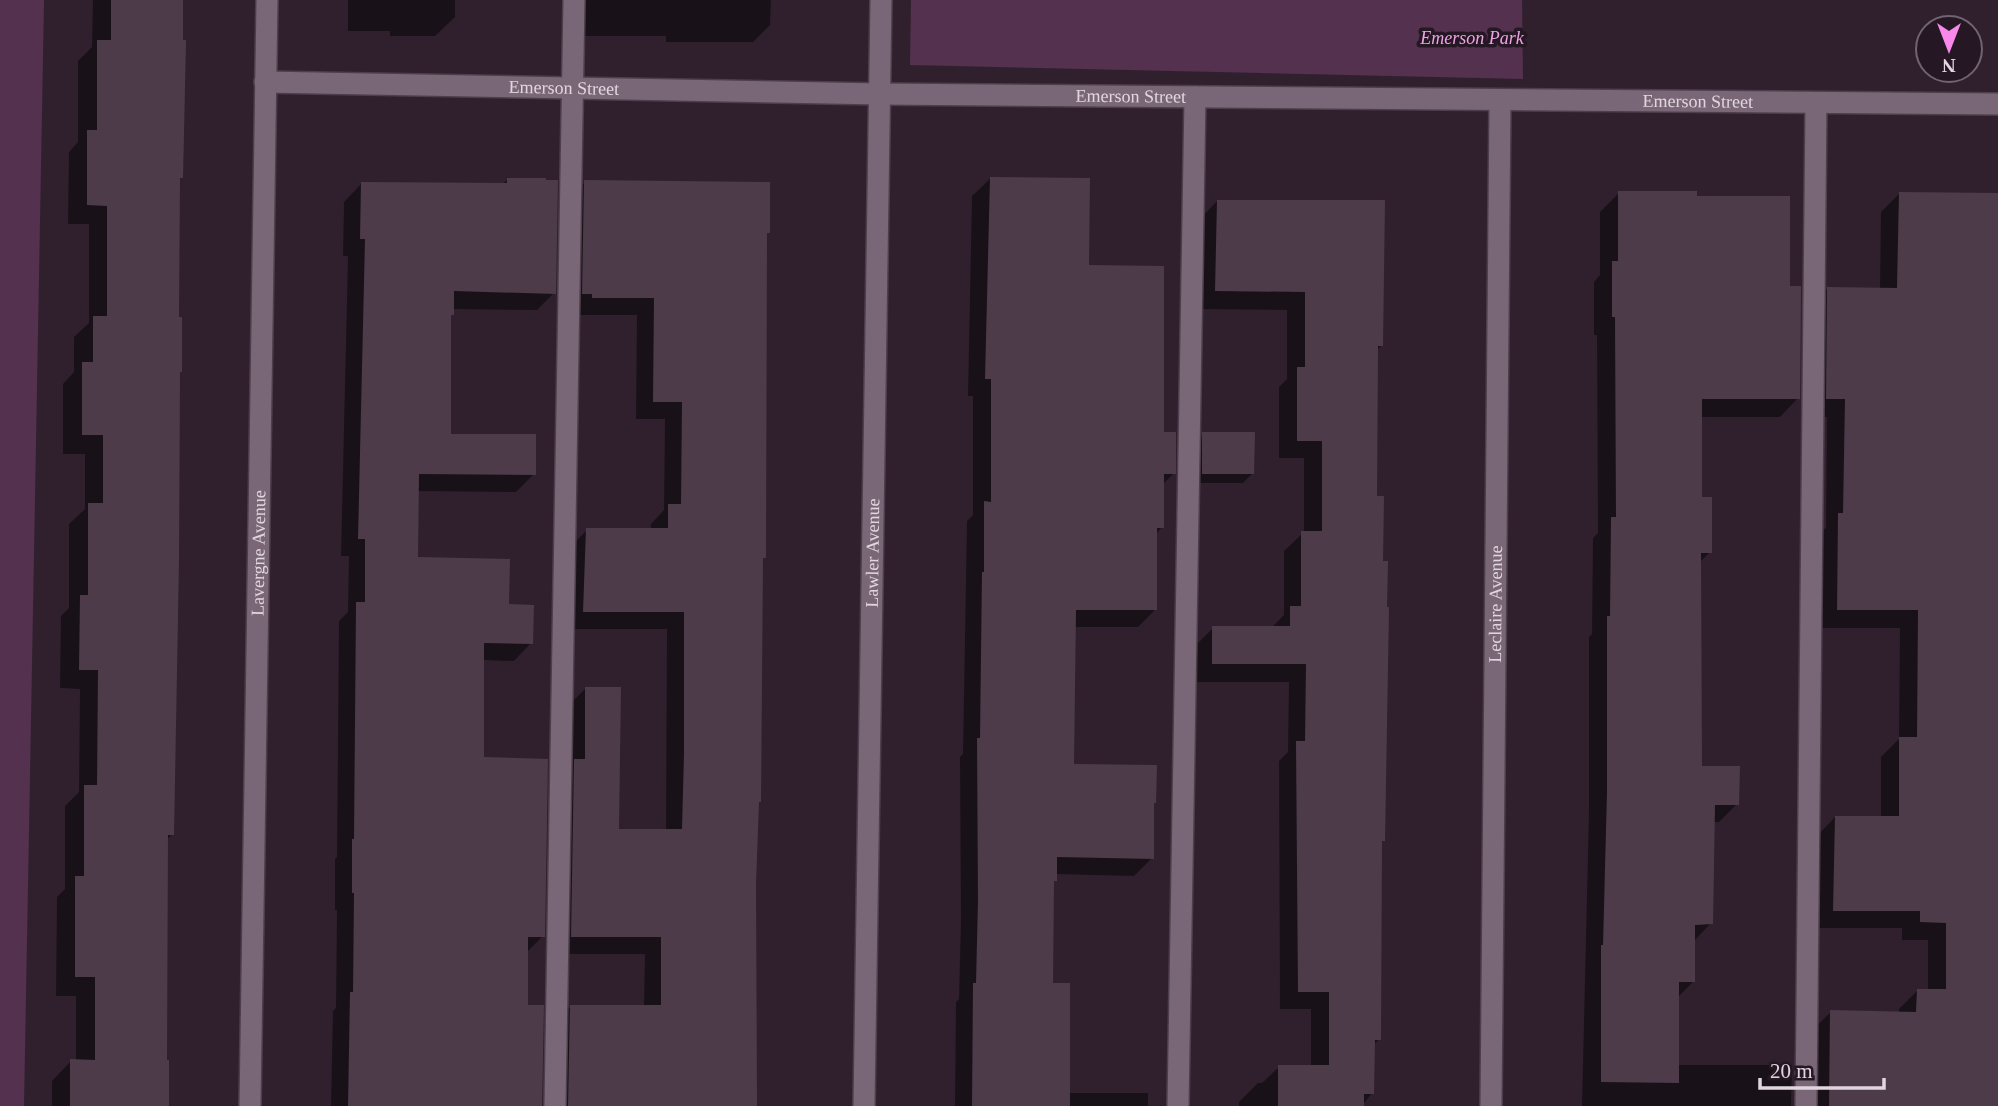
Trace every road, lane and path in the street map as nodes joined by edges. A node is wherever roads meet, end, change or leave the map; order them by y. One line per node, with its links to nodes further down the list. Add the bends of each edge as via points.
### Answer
1 (267, 0): 4 (street, Lavergne Avenue)
2 (574, 0): 5 (street)
3 (881, 0): 6 (street, Lawler Avenue)
4 (265, 82): 5 (street, Emerson Street); 11 (street, Lavergne Avenue)
5 (573, 88): 6 (street, Emerson Street); 12 (street)
6 (880, 94): 7 (street, Emerson Street); 13 (street, Lawler Avenue)
7 (1195, 97): 8 (street, Emerson Street); 14 (street)
8 (1500, 100): 9 (street, Emerson Street); 15 (street, Leclaire Avenue)
9 (1815, 103): 10 (street, Emerson Street); 16 (street)
10 (1998, 104)
11 (250, 1106)
12 (555, 1106)
13 (863, 1106)
14 (1178, 1106)
15 (1491, 1106)
16 (1806, 1106)

